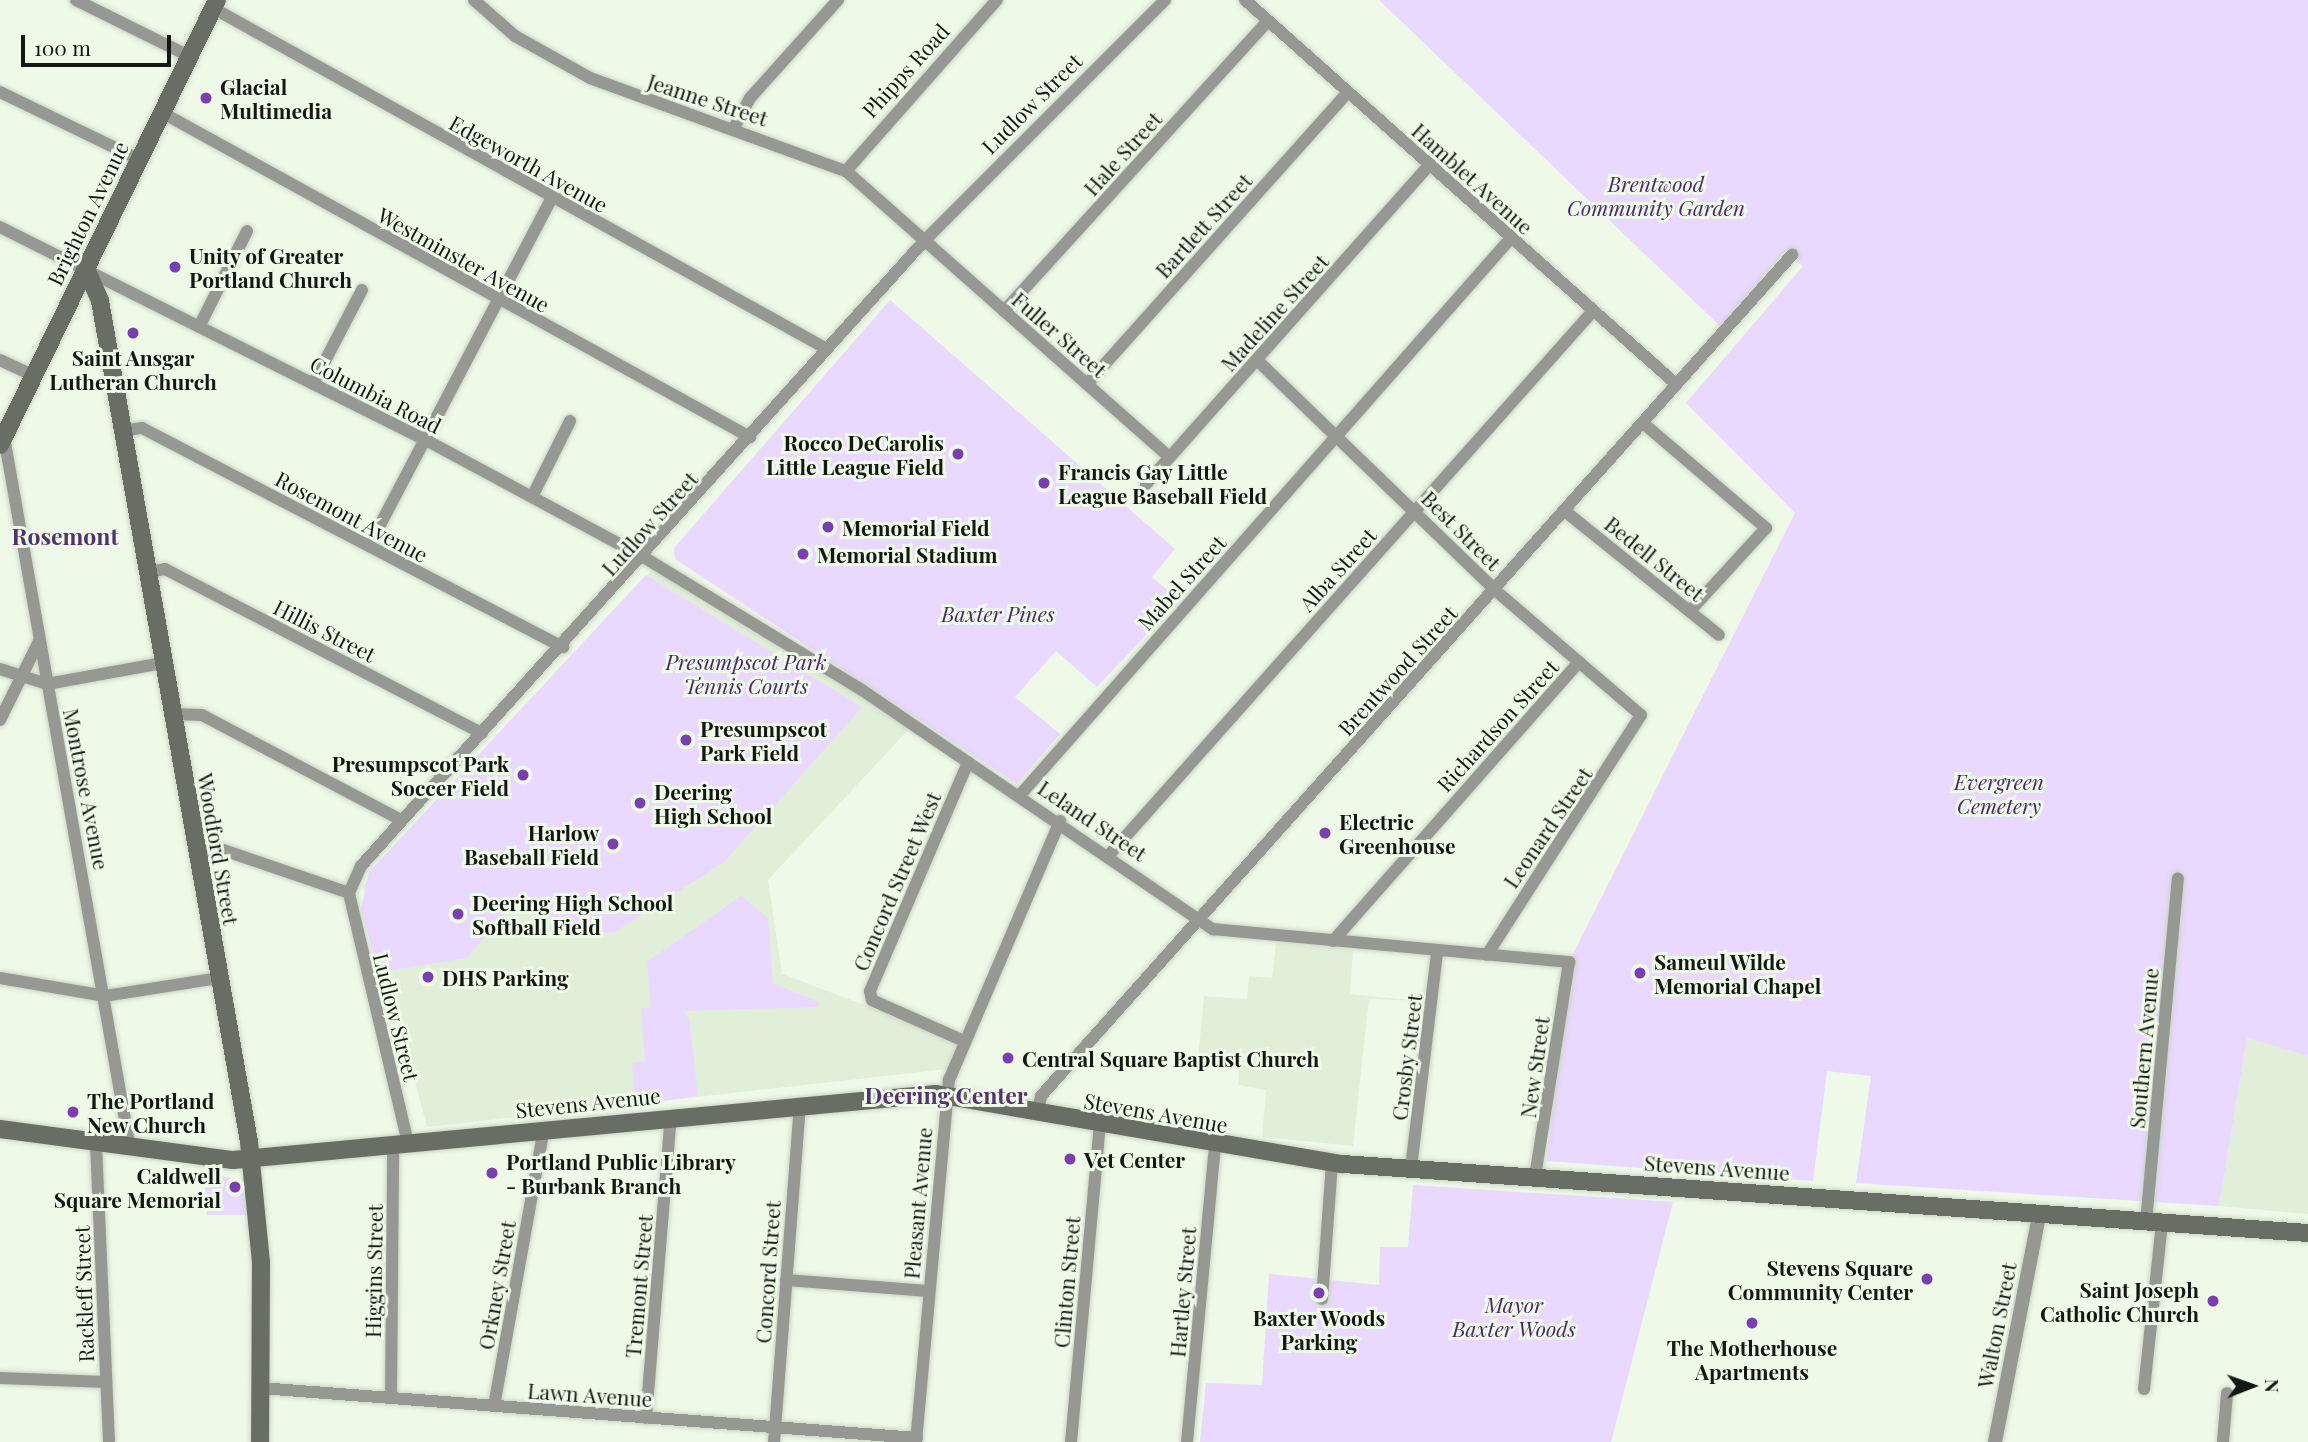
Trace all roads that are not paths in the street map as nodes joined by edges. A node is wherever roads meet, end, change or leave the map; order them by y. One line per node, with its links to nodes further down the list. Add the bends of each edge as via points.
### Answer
1 (76, 0): 9 (street)
2 (474, 0): 13 (street, Jeanne Street, via 514,36 590,78)
3 (838, 0): 13 (street, via 750,98)
4 (997, 0): 16 (street, Phipps Road)
5 (1166, 0): 21 (street, Ludlow Street)
6 (1245, 0): 8 (street, Hamblet Avenue)
7 (215, 4): 9 (main road, Brighton Avenue); 17 (street, Edgeworth Avenue)
8 (1268, 21): 11 (street, Hamblet Avenue); 27 (street, Hale Street)
9 (189, 57): 12 (main road, Brighton Avenue)
10 (0, 92): 14 (street)
11 (1347, 93): 15 (street, Hamblet Avenue); 34 (street, Bartlett Street)
12 (161, 112): 14 (main road, Brighton Avenue); 25 (street, Westminster Avenue)
13 (733, 128): 16 (street, Jeanne Street)
14 (138, 159): 23 (main road, Brighton Avenue)
15 (1430, 164): 20 (street, Hamblet Avenue); 31 (street, Madeline Street)
16 (845, 171): 21 (street, Jeanne Street)
17 (551, 199): 25 (street); 29 (street, Edgeworth Avenue)
18 (0, 227): 23 (street, Columbia Road)
19 (247, 231): 28 (street)
20 (1511, 238): 26 (street, Hamblet Avenue); 39 (street, Mabel Street)
21 (926, 239): 27 (street, Fuller Street); 29 (street, Ludlow Street)
22 (1792, 255): 35 (street, Brentwood Street)
23 (86, 269): 28 (street, Columbia Road); 32 (main road, Brighton Avenue); 38 (main road, Woodford Street, via 100,301)
24 (362, 290): 33 (street)
25 (498, 300): 40 (street, Westminster Avenue); 41 (street)
26 (1593, 311): 35 (street, Hamblet Avenue); 46 (street, Alba Street)
27 (1004, 312): 34 (street, Fuller Street)
28 (200, 325): 33 (street, Columbia Road)
29 (828, 349): 40 (street, Ludlow Street)
30 (0, 360): 32 (street)
31 (1258, 360): 39 (street, Best Street); 43 (street, Madeline Street)
32 (34, 376): 42 (main road, Brighton Avenue)
33 (313, 384): 41 (street, Columbia Road)
34 (1087, 384): 43 (street, Fuller Street)
35 (1676, 384): 37 (street, Brentwood Street)
36 (569, 421): 45 (street)
37 (1643, 423): 47 (street, Brentwood Street); 52 (street, via 1766,528)
38 (122, 431): 48 (street, Rosemont Avenue, via 142,428); 50 (main road, Woodford Street)
39 (1336, 436): 46 (street, Best Street); 66 (street, Mabel Street)
40 (750, 437): 49 (street, Ludlow Street)
41 (424, 439): 45 (street, Columbia Road); 48 (street)
42 (2, 441): 54 (street, Montrose Avenue)
43 (1169, 457): 44 (street, Madeline Street)
44 (1146, 484)
45 (532, 497): 49 (street, Columbia Road)
46 (1415, 509): 51 (street, Best Street); 70 (street, Alba Street)
47 (1566, 512): 51 (street, Brentwood Street); 52 (street, Bedell Street)
48 (369, 546): 55 (street, Rosemont Avenue)
49 (645, 558): 55 (street, Ludlow Street); 65 (street, Leland Street)
50 (148, 572): 57 (main road, Woodford Street); 64 (street, Hillis Street, via 165,569)
51 (1495, 590): 56 (street, Best Street); 73 (street, Brentwood Street)
52 (1690, 611): 53 (street, Bedell Street)
53 (1719, 635)
54 (39, 641): 59 (street); 60 (street, Montrose Avenue)
55 (563, 647): 64 (street, Ludlow Street)
56 (1579, 662): 63 (street, Best Street, via 1638,710); 74 (street, Richardson Street)
57 (163, 663): 60 (street); 61 (main road, Woodford Street)
58 (0, 669): 59 (street)
59 (20, 679): 60 (street); 62 (street)
60 (47, 684): 80 (street, Montrose Avenue)
61 (172, 714): 67 (street, via 202,715); 69 (main road, Woodford Street)
62 (0, 720)
63 (1640, 722): 76 (street, Leonard Street)
64 (482, 733): 67 (street, Ludlow Street)
65 (968, 762): 66 (street, Leland Street); 81 (street, Concord Street West, via 870,991 872,1000)
66 (1020, 794): 68 (street, Leland Street)
67 (401, 820): 72 (street, Ludlow Street, via 361,866)
68 (1060, 821): 70 (street, Leland Street); 81 (street, Pleasant Avenue)
69 (197, 850): 72 (street, via 223,850); 79 (main road, Woodford Street)
70 (1110, 854): 73 (street, Leland Street)
71 (2178, 878): 98 (street, Southern Avenue)
72 (349, 893): 90 (street, Ludlow Street)
73 (1203, 920): 74 (street, Leland Street, via 1213,929); 84 (street, Brentwood Street, via 1041,1096)
74 (1333, 941): 75 (street, Leland Street)
75 (1437, 951): 76 (street, Leland Street); 95 (street, Crosby Street)
76 (1487, 955): 77 (street, Leland Street)
77 (1569, 962): 96 (street, New Street)
78 (0, 978): 80 (street)
79 (219, 978): 80 (street); 93 (main road, Woodford Street)
80 (105, 996): 92 (street, Montrose Avenue)
81 (964, 1041): 82 (street, Pleasant Avenue)
82 (946, 1094): 83 (main road, Stevens Avenue); 84 (main road, Stevens Avenue); 101 (street, Pleasant Avenue)
83 (800, 1104): 85 (main road, Stevens Avenue); 100 (street, Concord Street)
84 (1037, 1114): 86 (main road, Stevens Avenue)
85 (671, 1117): 88 (main road, Stevens Avenue); 110 (street, Tremont Street)
86 (1100, 1126): 91 (main road, Stevens Avenue); 116 (street, Clinton Street)
87 (0, 1129): 89 (main road, Stevens Avenue)
88 (544, 1129): 90 (main road, Stevens Avenue); 109 (street, Orkney Street)
89 (96, 1144): 92 (main road, Stevens Avenue); 104 (street, Rackleff Street)
90 (400, 1144): 93 (main road, Stevens Avenue); 108 (street, Higgins Street)
91 (1215, 1146): 94 (main road, Stevens Avenue); 117 (street, Hartley Street)
92 (130, 1148): 93 (main road, Stevens Avenue)
93 (251, 1158): 105 (main road, Woodford Street, via 261,1263)
94 (1332, 1162): 95 (main road, Stevens Avenue); 102 (street)
95 (1411, 1168): 96 (main road, Stevens Avenue)
96 (1535, 1177): 97 (main road, Stevens Avenue)
97 (2039, 1216): 98 (main road, Stevens Avenue); 118 (street, Walton Street)
98 (2154, 1223): 99 (main road, Stevens Avenue); 106 (street, Southern Avenue)
99 (2308, 1233)
100 (786, 1280): 101 (street); 111 (street, Concord Street)
101 (929, 1291): 112 (street, Pleasant Avenue)
102 (1322, 1298)
103 (0, 1378): 104 (street)
104 (106, 1382): 113 (street, Rackleff Street)
105 (260, 1388): 108 (street, Lawn Avenue); 114 (main road, Woodford Street)
106 (2144, 1389)
107 (2227, 1393): 119 (street)
108 (391, 1398): 109 (street, Lawn Avenue)
109 (494, 1406): 110 (street, Lawn Avenue)
110 (646, 1418): 111 (street, Lawn Avenue)
111 (775, 1427): 112 (street, Lawn Avenue); 115 (street, Concord Street)
112 (916, 1440)
113 (109, 1442)
114 (260, 1442)
115 (774, 1442)
116 (1071, 1442)
117 (1187, 1442)
118 (1995, 1442)
119 (2223, 1442)

